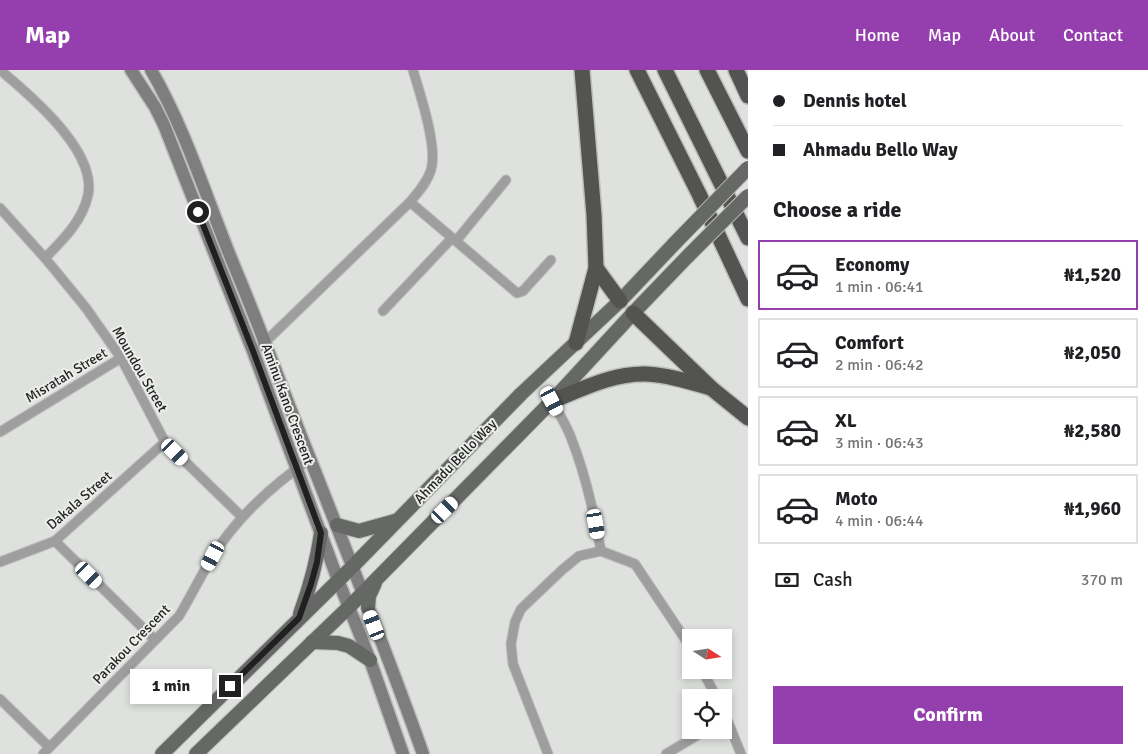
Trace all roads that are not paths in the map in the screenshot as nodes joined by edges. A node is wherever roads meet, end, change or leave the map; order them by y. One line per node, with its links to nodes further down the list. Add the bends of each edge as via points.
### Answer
1 (0, 70): 19 (street, via 58,124 84,164 89,180 88,196 80,214 67,236)
2 (131, 70): 28 (street, Aminu Kano Crescent, via 164,125)
3 (151, 70): 26 (street, via 176,117 216,224)
4 (413, 70): 15 (street, via 433,155 432,169 425,184)
5 (582, 70): 21 (highway)
6 (637, 70): 22 (highway)
7 (665, 70): 17 (highway)
8 (707, 70): 11 (highway)
9 (736, 70): 10 (highway)
10 (748, 96)
11 (748, 151)
12 (748, 168): 23 (main road, Ahmadu Bello Way, bridge)
13 (506, 180): 18 (street)
14 (748, 196): 25 (main road, Ahmadu Bello Way, bridge)
15 (410, 202): 18 (street); 26 (street)
16 (0, 208): 19 (street, Moundou Street)
17 (748, 238)
18 (454, 239): 20 (street, via 519,293); 24 (street)
19 (45, 258): 29 (street, Moundou Street, via 86,308)
20 (551, 260)
21 (596, 268): 23 (highway); 27 (highway)
22 (748, 299)
23 (620, 302): 27 (main road, Ahmadu Bello Way)
24 (383, 311)
25 (633, 314): 30 (highway); 31 (main road, Ahmadu Bello Way)
26 (266, 342): 28 (street); 35 (street)
27 (576, 343): 38 (main road, Ahmadu Bello Way, via 521,394)
28 (253, 351): 36 (street, Aminu Kano Crescent)
29 (120, 358): 33 (street, Misratah Street); 34 (street, Moundou Street)
30 (711, 388): 31 (highway, via 677,378 645,374 591,385); 32 (highway)
31 (552, 401): 42 (street, via 570,434 580,463); 45 (main road, Ahmadu Bello Way)
32 (748, 418)
33 (0, 432)
34 (166, 442): 37 (street, Moundou Street); 41 (street, Dakala Street)
35 (310, 459): 36 (street, Parakou Crescent); 39 (street)
36 (296, 469): 37 (street, Parakou Crescent); 40 (street, Aminu Kano Crescent)
37 (242, 517): 52 (street, Parakou Crescent, via 213,556 179,616)
38 (398, 520): 39 (main road, via 359,531); 44 (main road, Ahmadu Bello Way)
39 (336, 525): 44 (street)
40 (321, 533): 46 (street, Aminu Kano Crescent); 50 (main road, via 317,562)
41 (55, 541): 43 (street, Dakala Street); 52 (street)
42 (601, 551): 51 (street, via 634,564); 63 (street, via 579,556 562,570 521,609 515,622 511,644 513,664)
43 (0, 562)
44 (352, 567): 46 (main road, Ahmadu Bello Way); 47 (street)
45 (376, 579): 47 (main road, Ahmadu Bello Way); 49 (main road)
46 (338, 580): 48 (street, Aminu Kano Crescent); 50 (main road, Ahmadu Bello Way)
47 (362, 593): 48 (main road, Ahmadu Bello Way); 49 (street)
48 (350, 606): 53 (main road, Ahmadu Bello Way); 54 (street, Aminu Kano Crescent)
49 (368, 608): 62 (street)
50 (299, 618): 59 (main road, Ahmadu Bello Way)
51 (682, 635)
52 (155, 640): 58 (street, Parakou Crescent)
53 (312, 642): 54 (main road, via 349,646); 60 (main road, Ahmadu Bello Way)
54 (370, 660): 61 (street, Aminu Kano Crescent)
55 (0, 699): 58 (street)
56 (732, 733): 65 (street)
57 (691, 739): 64 (street)
58 (46, 751)
59 (162, 754)
60 (196, 754)
61 (403, 754)
62 (423, 754)
63 (548, 754)
64 (666, 754)
65 (741, 754)

